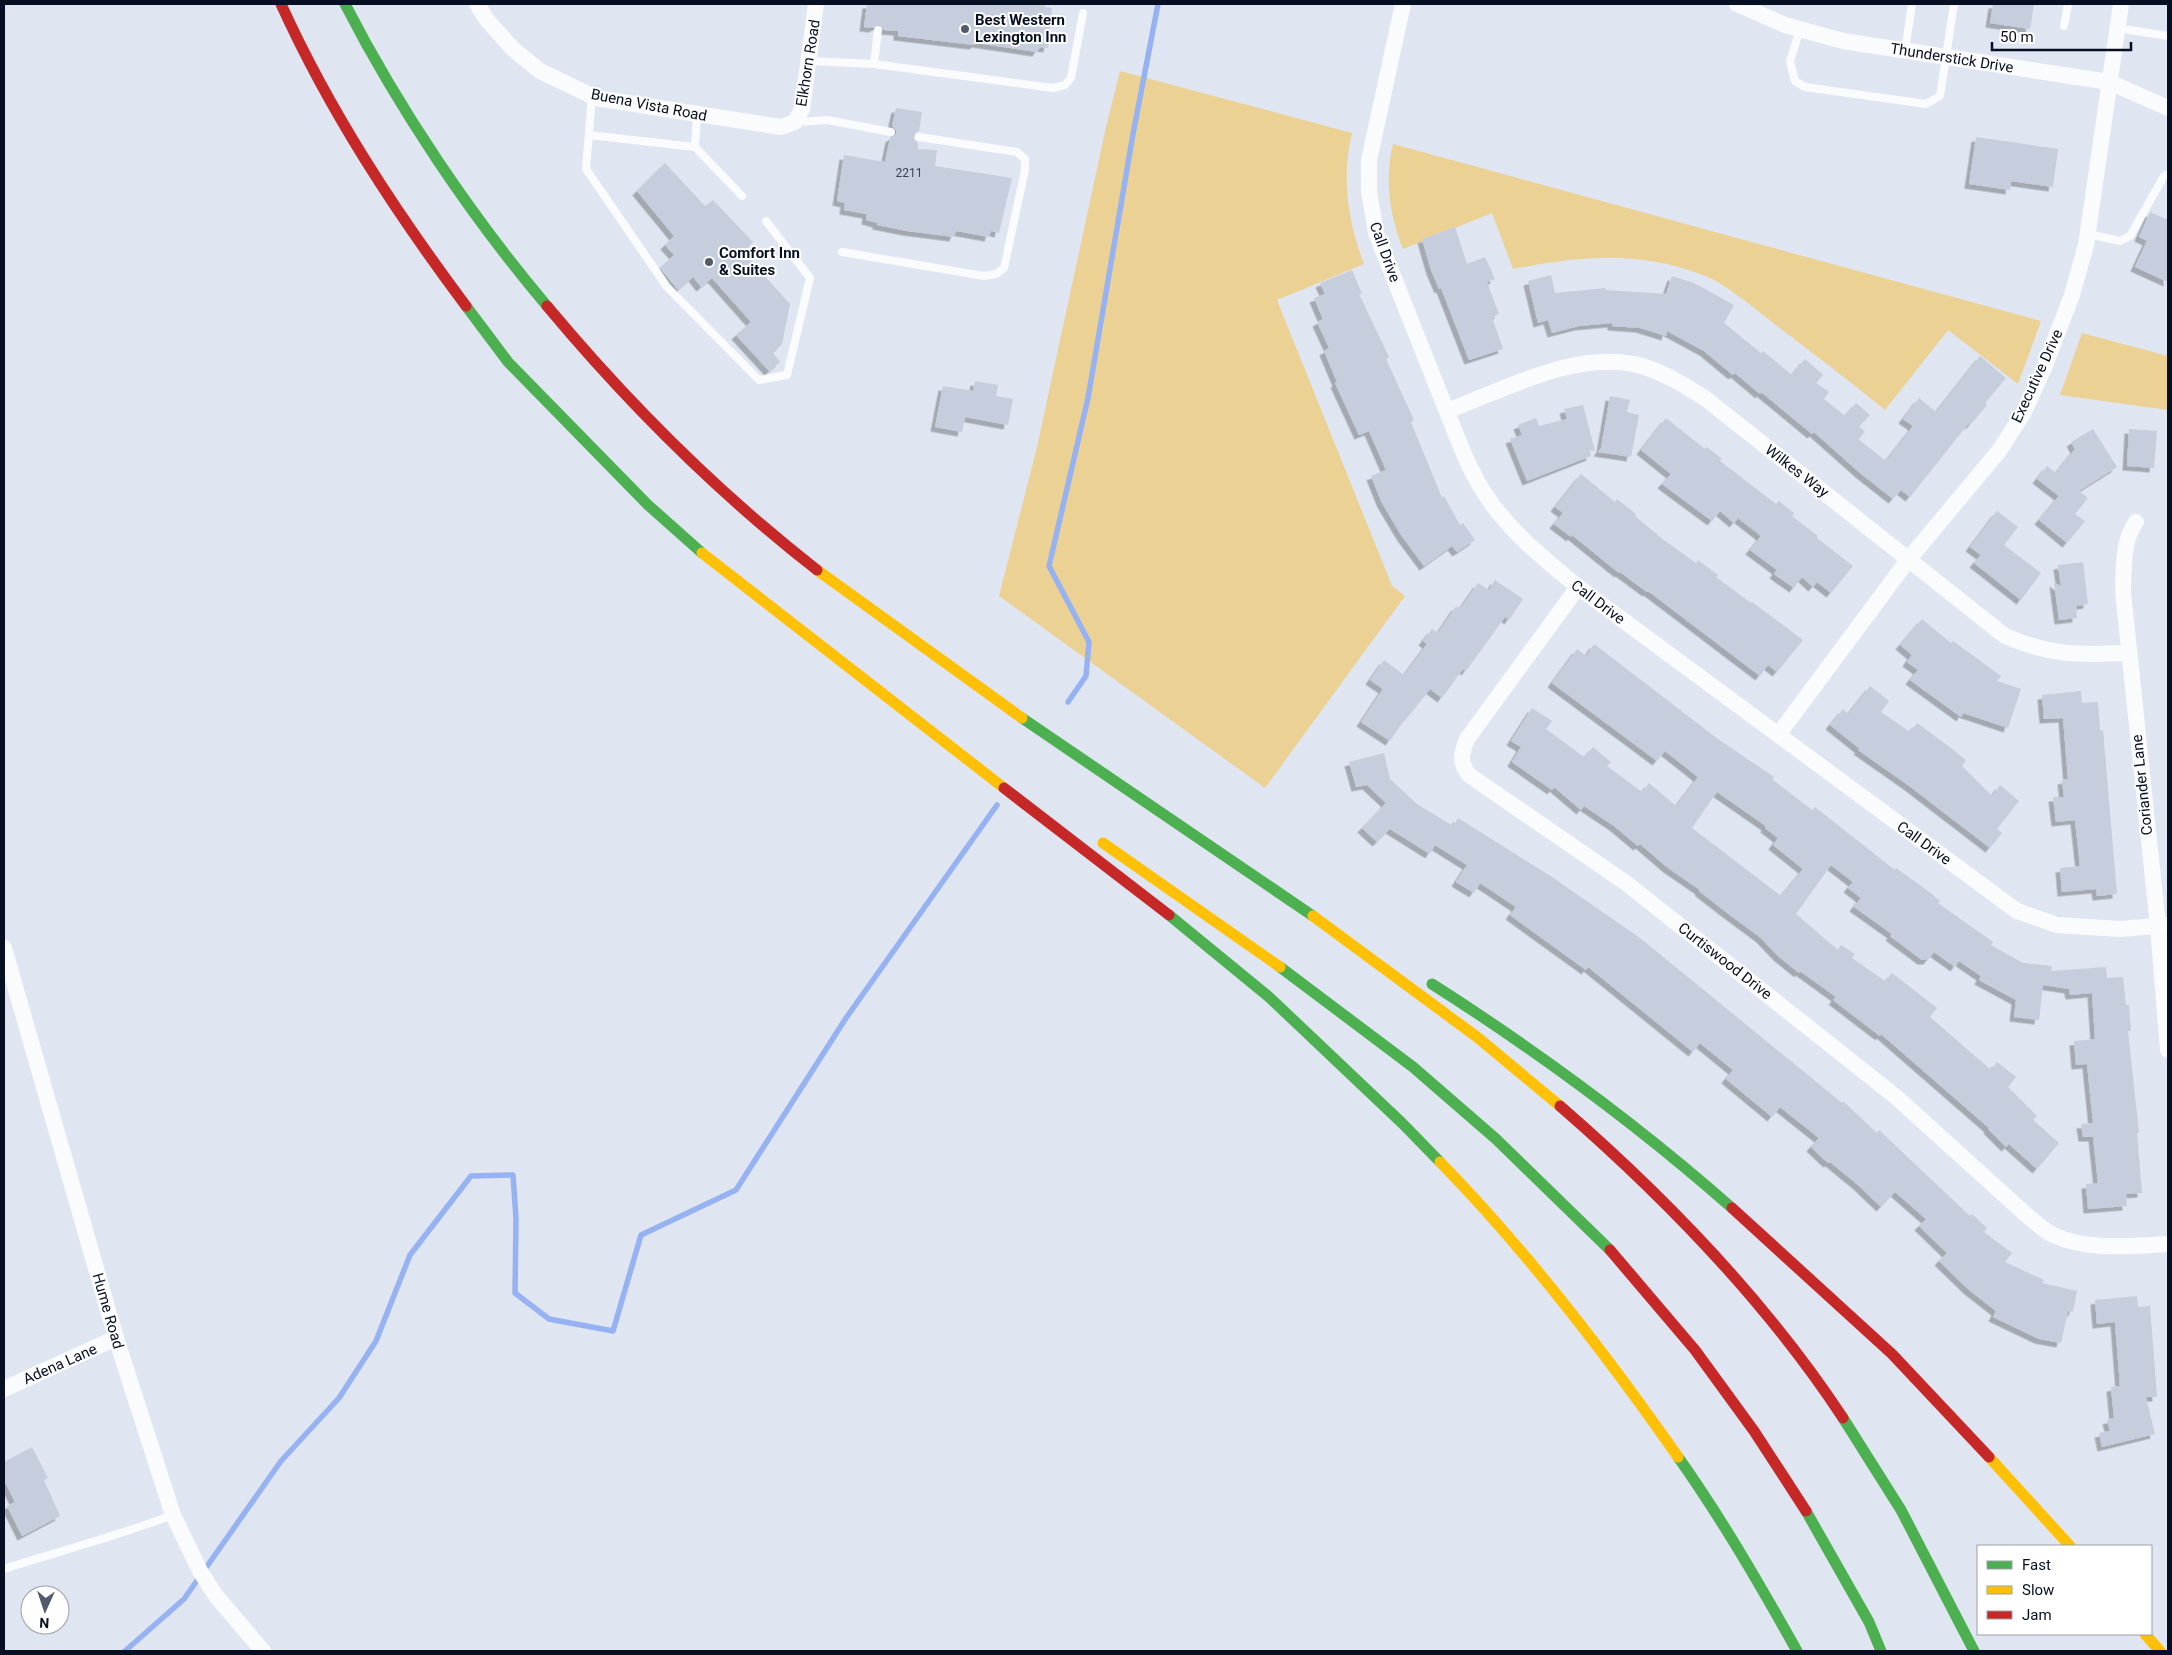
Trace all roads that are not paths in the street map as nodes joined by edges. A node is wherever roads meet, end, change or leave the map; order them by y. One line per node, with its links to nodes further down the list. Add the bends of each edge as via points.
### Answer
1 (272, 4): 18 (highway)
2 (281, 4): 18 (highway)
3 (346, 4): 44 (highway, via 456,189 518,272 635,406 773,535 866,607)
4 (477, 4): 24 (street, Buena Vista Road, via 513,49 533,66)
5 (816, 4): 21 (street, Elkhorn Road)
6 (1403, 4): 37 (street, Call Drive, via 1369,160 1369,191 1376,233)
7 (1737, 4): 15 (street, Thunderstick Drive)
8 (1912, 4): 19 (lane)
9 (1954, 4): 20 (lane)
10 (2068, 4): 13 (lane)
11 (2121, 4): 14 (street, Executive Drive)
12 (1083, 14): 22 (lane, via 1071,78 1065,85 1053,88)
13 (2064, 26)
14 (2117, 28): 17 (lane); 23 (street, Executive Drive)
15 (1800, 29): 19 (street, Thunderstick Drive, via 1842,41); 20 (lane, via 1790,61 1795,81 1805,87 1926,104 1940,96)
16 (878, 30): 22 (lane)
17 (2168, 36)
18 (302, 50): 42 (highway, via 373,174 422,247 508,362 648,505 713,563)
19 (1905, 51): 20 (street, Thunderstick Drive)
20 (1947, 58): 23 (street, Thunderstick Drive)
21 (809, 61): 22 (lane); 27 (street, Elkhorn Road, via 802,109)
22 (874, 64)
23 (2109, 82): 25 (street, Thunderstick Drive); 35 (street, Executive Drive)
24 (592, 96): 26 (street, Buena Vista Road); 29 (lane)
25 (2168, 108)
26 (697, 115): 27 (street, Buena Vista Road, via 770,126); 31 (lane)
27 (795, 122): 28 (lane, via 827,120)
28 (891, 132)
29 (589, 135): 31 (lane); 34 (lane, via 586,169 667,287 759,380 787,376 810,278)
30 (919, 137): 36 (lane, via 1016,152 1025,160 1004,268 996,274 984,276)
31 (695, 147): 33 (lane)
32 (2168, 174): 35 (lane, via 2130,236 2120,241)
33 (742, 196)
34 (766, 221)
35 (2088, 234): 39 (street, Executive Drive, via 2072,294 2024,412 1999,451)
36 (842, 252)
37 (1448, 411): 39 (street, Wilkes Way, via 1552,371 1582,363 1615,362 1644,367 1676,380 1706,399); 40 (street, Call Drive, via 1470,468 1485,494 1502,517)
38 (2136, 522): 41 (street, Coriander Lane, via 2129,532 2124,562)
39 (1908, 560): 41 (street, Wilkes Way, via 2005,636 2028,646 2060,654); 43 (street, Executive Drive)
40 (1578, 587): 43 (street, Call Drive); 52 (street, Curtiswood Drive, via 1467,738 1460,759 1469,775 1626,883 1895,1096 2051,1234 2102,1246)
41 (2128, 653): 47 (street, Coriander Lane)
42 (932, 731): 45 (highway); 60 (highway, via 1158,906 1269,997 1402,1123 1488,1212 1627,1384 1698,1485 1765,1592)
43 (1778, 735): 47 (street, Call Drive, via 2017,911 2056,925 2095,928)
44 (1059, 744): 48 (highway); 62 (highway, via 1298,907 1438,1008 1548,1096 1648,1186 1724,1266 1814,1378 1874,1464 1933,1568)
45 (1051, 809)
46 (1091, 835): 61 (highway, via 1315,992 1413,1067 1496,1139 1620,1259 1695,1350 1754,1432 1817,1528 1869,1622)
47 (2163, 925): 51 (street, Coriander Lane)
48 (1373, 946)
49 (4, 948): 53 (street, Hume Road)
50 (1422, 977): 56 (highway, via 1513,1036 1616,1112 1711,1189 1892,1354)
51 (2168, 1050)
52 (2168, 1244)
53 (116, 1338): 54 (street, Adena Lane); 55 (street, Hume Road)
54 (4, 1389)
55 (173, 1515): 57 (lane, via 122,1534); 59 (street, Hume Road, via 216,1596)
56 (2069, 1545)
57 (4, 1569)
58 (2146, 1635): 63 (highway)
59 (263, 1651)
60 (1797, 1651)
61 (1881, 1651)
62 (1974, 1651)
63 (2160, 1651)

